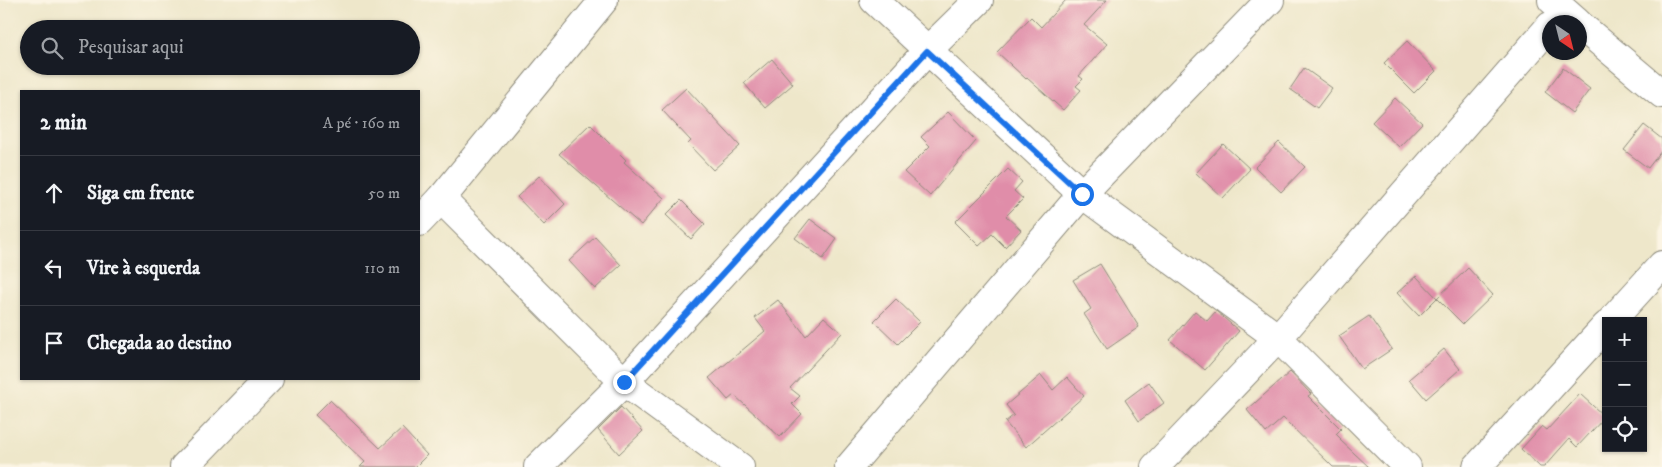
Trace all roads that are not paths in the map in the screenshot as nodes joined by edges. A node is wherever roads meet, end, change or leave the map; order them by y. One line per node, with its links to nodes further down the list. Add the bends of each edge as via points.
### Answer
1 (604, 0): 10 (street)
2 (874, 0): 7 (street)
3 (979, 0): 7 (street)
4 (1270, 0): 9 (street)
5 (1587, 34): 8 (street)
6 (1542, 40): 15 (street)
7 (927, 51): 9 (street); 17 (street)
8 (1662, 94)
9 (1082, 194): 15 (street); 21 (street)
10 (441, 199): 11 (street); 17 (street)
11 (420, 221)
12 (1662, 265): 13 (street)
13 (1615, 317)
14 (1602, 330): 24 (street)
15 (1278, 338): 22 (street); 23 (street)
16 (268, 380): 18 (street)
17 (624, 382): 19 (street); 20 (street)
18 (184, 467)
19 (538, 467)
20 (740, 467)
21 (849, 467)
22 (1154, 467)
23 (1407, 467)
24 (1477, 467)

